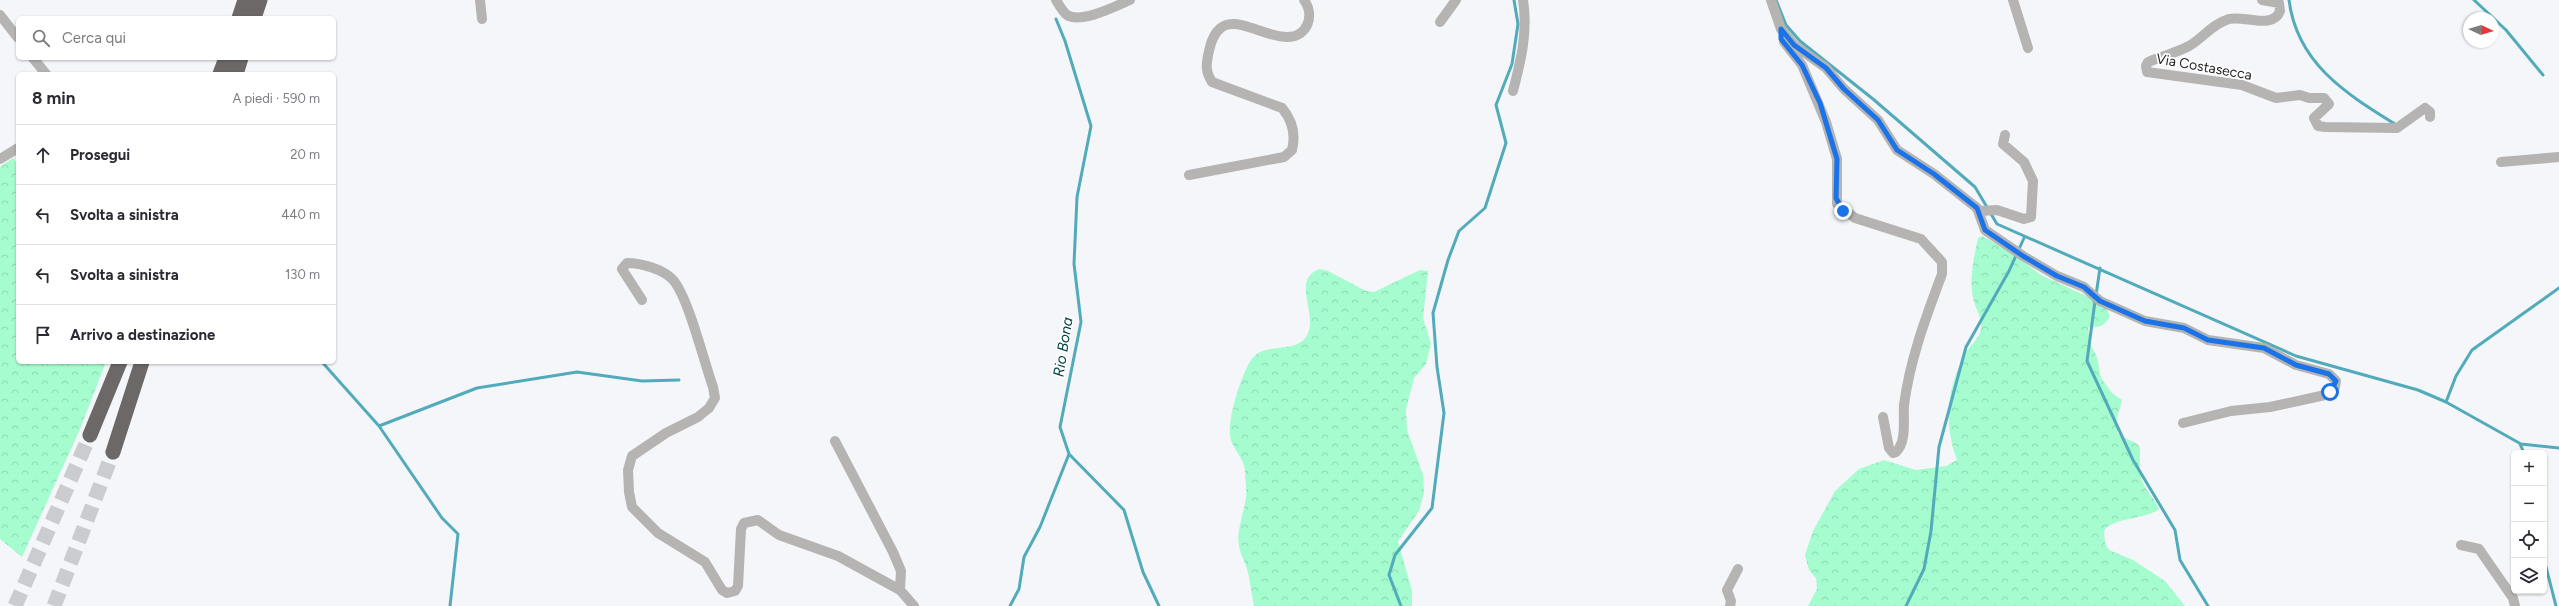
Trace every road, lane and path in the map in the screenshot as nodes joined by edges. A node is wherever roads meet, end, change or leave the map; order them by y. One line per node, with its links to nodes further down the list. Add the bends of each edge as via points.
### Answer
1 (245, 0): 13 (highway)
2 (260, 0): 14 (highway)
3 (480, 0): 15 (street)
4 (1056, 0): 5 (street, via 1066,14 1074,18 1084,18)
5 (1130, 0)
6 (1304, 0): 33 (street, via 1309,7 1310,20 1305,29 1297,35 1287,37 1236,23 1223,26 1215,34 1206,62 1206,74 1212,82 1282,108 1289,116 1294,130 1292,150 1284,157)
7 (1456, 0): 16 (street)
8 (1523, 0): 26 (street, via 1526,18 1523,52)
9 (1771, 0): 17 (street)
10 (2012, 0): 19 (street)
11 (2262, 0): 27 (street, Via Costasecca, via 2279,3 2280,11 2276,18 2270,21 2231,19 2217,24 2184,48 2148,62 2147,72 2242,85 2276,98 2300,95 2324,98 2329,104 2314,118 2318,126 2397,128 2425,108 2430,112)
12 (0, 16): 18 (street)
13 (240, 16)
14 (255, 16)
15 (482, 18)
16 (1440, 22)
17 (1781, 29): 34 (street, via 1794,45 1826,68 1844,89 1878,120 1897,150 1934,174); 38 (street, via 1781,39 1802,65 1826,122 1837,159 1837,204 1855,218 1920,240 1942,262 1942,274 1916,346 1904,406 1902,442 1893,453)
18 (16, 36)
19 (2028, 48)
20 (35, 60): 23 (street)
21 (225, 60): 24 (highway)
22 (240, 60): 25 (highway)
23 (44, 72)
24 (221, 72)
25 (237, 72)
26 (1513, 91)
27 (2430, 117)
28 (2005, 135): 34 (street, via 2003,144 2024,162 2033,181 2031,217 2020,218 1997,210)
29 (16, 149): 31 (street)
30 (2559, 157): 32 (street)
31 (0, 159)
32 (2501, 162)
33 (1189, 175)
34 (1979, 211): 39 (street, via 1985,230 2057,276 2084,287 2100,301 2145,321 2184,328 2208,340 2264,348 2296,365 2329,374 2336,381 2335,387 2325,395)
35 (642, 300): 45 (street, via 622,269 627,263 638,263 660,271 674,280 683,299 715,398 709,408 698,417 666,433 632,456 628,470 632,507 658,533 705,562 722,590 727,593 735,591 738,586 741,529 744,523 758,520 779,535 838,556)
36 (119, 364): 40 (highway)
37 (141, 364): 42 (highway)
38 (1883, 418)
39 (2183, 422)
40 (90, 435)
41 (835, 441): 45 (street, via 893,552 901,571)
42 (113, 452)
43 (2461, 545): 48 (street, via 2479,550)
44 (1738, 569): 47 (street, via 1728,590)
45 (900, 590): 46 (street)
46 (914, 606)
47 (1730, 606)
48 (2515, 606)

